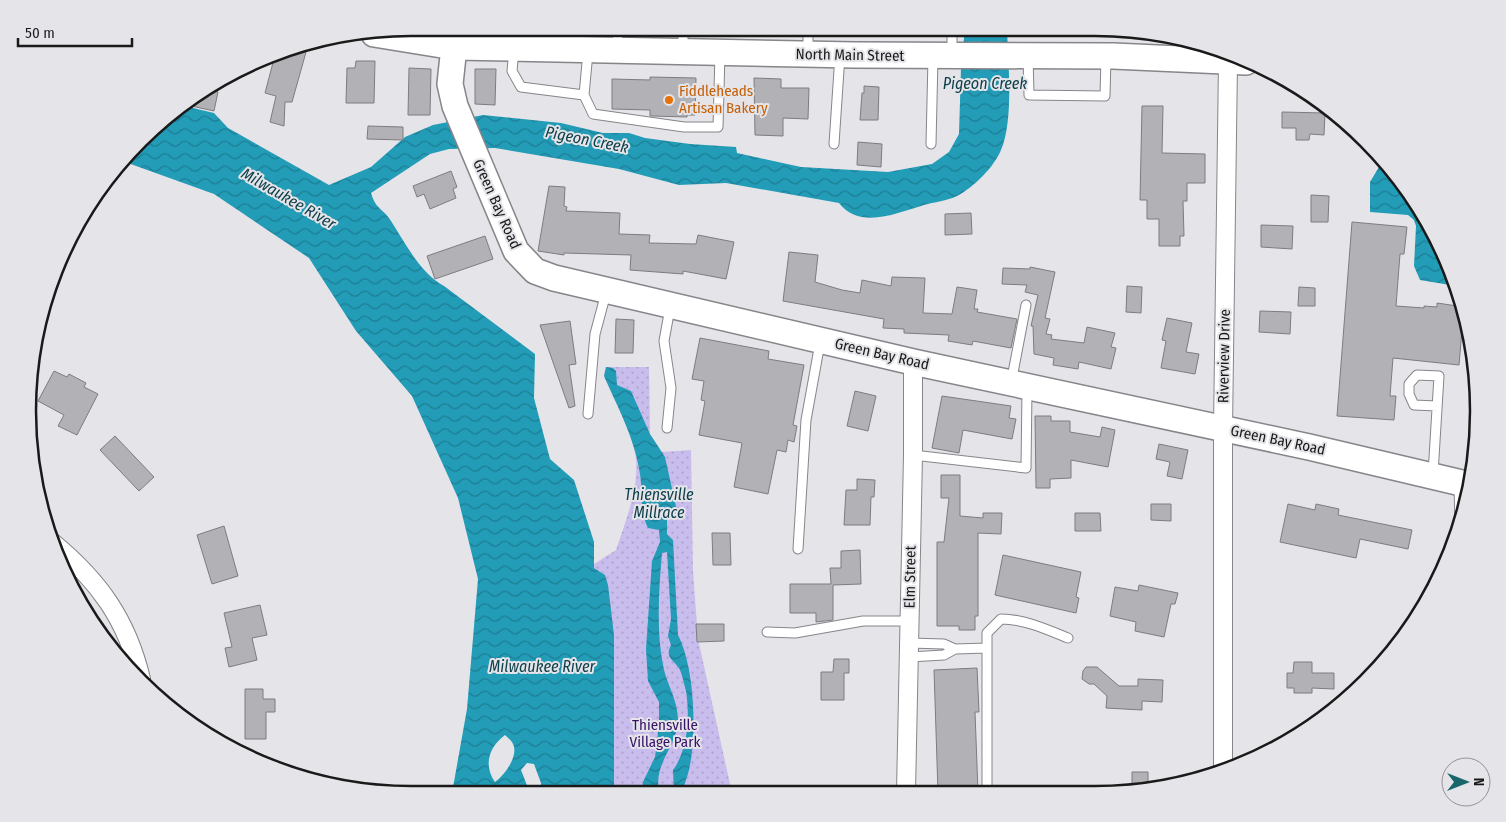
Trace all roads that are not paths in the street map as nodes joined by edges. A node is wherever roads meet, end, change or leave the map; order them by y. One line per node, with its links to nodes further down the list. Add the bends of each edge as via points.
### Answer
1 (428, 36): 4 (street, North Main Street)
2 (808, 36): 10 (lane)
3 (949, 36): 12 (lane)
4 (455, 37): 7 (street, North Main Street); 20 (street, Green Bay Road, via 450,84 460,118 516,251 528,266 543,274)
5 (617, 39): 6 (street, North Main Street); 8 (street, North Main Street)
6 (683, 40): 9 (street, North Main Street)
7 (514, 48): 8 (street, North Main Street); 17 (lane, via 512,72 521,87)
8 (588, 50): 17 (lane)
9 (720, 52): 10 (street, North Main Street); 17 (lane, via 718,127 684,127 593,114)
10 (808, 54): 11 (street, North Main Street)
11 (840, 55): 12 (street, North Main Street); 18 (lane)
12 (942, 55): 13 (street, North Main Street); 19 (lane)
13 (1019, 56): 14 (street, North Main Street); 14 (lane, via 1029,95 1105,96)
14 (1106, 56): 15 (street, North Main Street)
15 (1229, 62)
16 (1237, 65): 29 (street, Riverview Drive)
17 (584, 95)
18 (834, 144)
19 (931, 144)
20 (607, 290): 21 (street, Green Bay Road); 27 (lane, via 595,334)
21 (670, 305): 23 (street, Green Bay Road); 28 (lane, via 664,340 671,388)
22 (1026, 305): 25 (lane)
23 (821, 340): 24 (street, Green Bay Road); 33 (lane, via 806,420)
24 (913, 362): 25 (street, Green Bay Road); 30 (street, Elm Street)
25 (1019, 385): 29 (street, Green Bay Road); 30 (lane, via 1026,468)
26 (1438, 406): 26 (lane, via 1439,376 1417,375 1409,384 1414,405); 31 (lane)
27 (588, 414)
28 (667, 428)
29 (1222, 428): 31 (street, Green Bay Road); 42 (street, Riverview Drive)
30 (913, 455): 35 (street, Elm Street)
31 (1433, 477): 32 (street, Green Bay Road)
32 (1464, 484)
33 (798, 549)
34 (64, 552): 41 (street, via 111,602 134,650)
35 (909, 620): 36 (lane, via 863,621 795,633); 39 (street, Elm Street)
36 (767, 632)
37 (1068, 638): 38 (lane, via 1025,622 1000,619 987,633)
38 (987, 648): 40 (lane); 44 (lane)
39 (909, 650): 40 (lane, via 944,655); 40 (lane, via 944,644); 43 (street, Elm Street)
40 (955, 650)
41 (138, 668)
42 (1222, 763)
43 (906, 786)
44 (987, 786)

